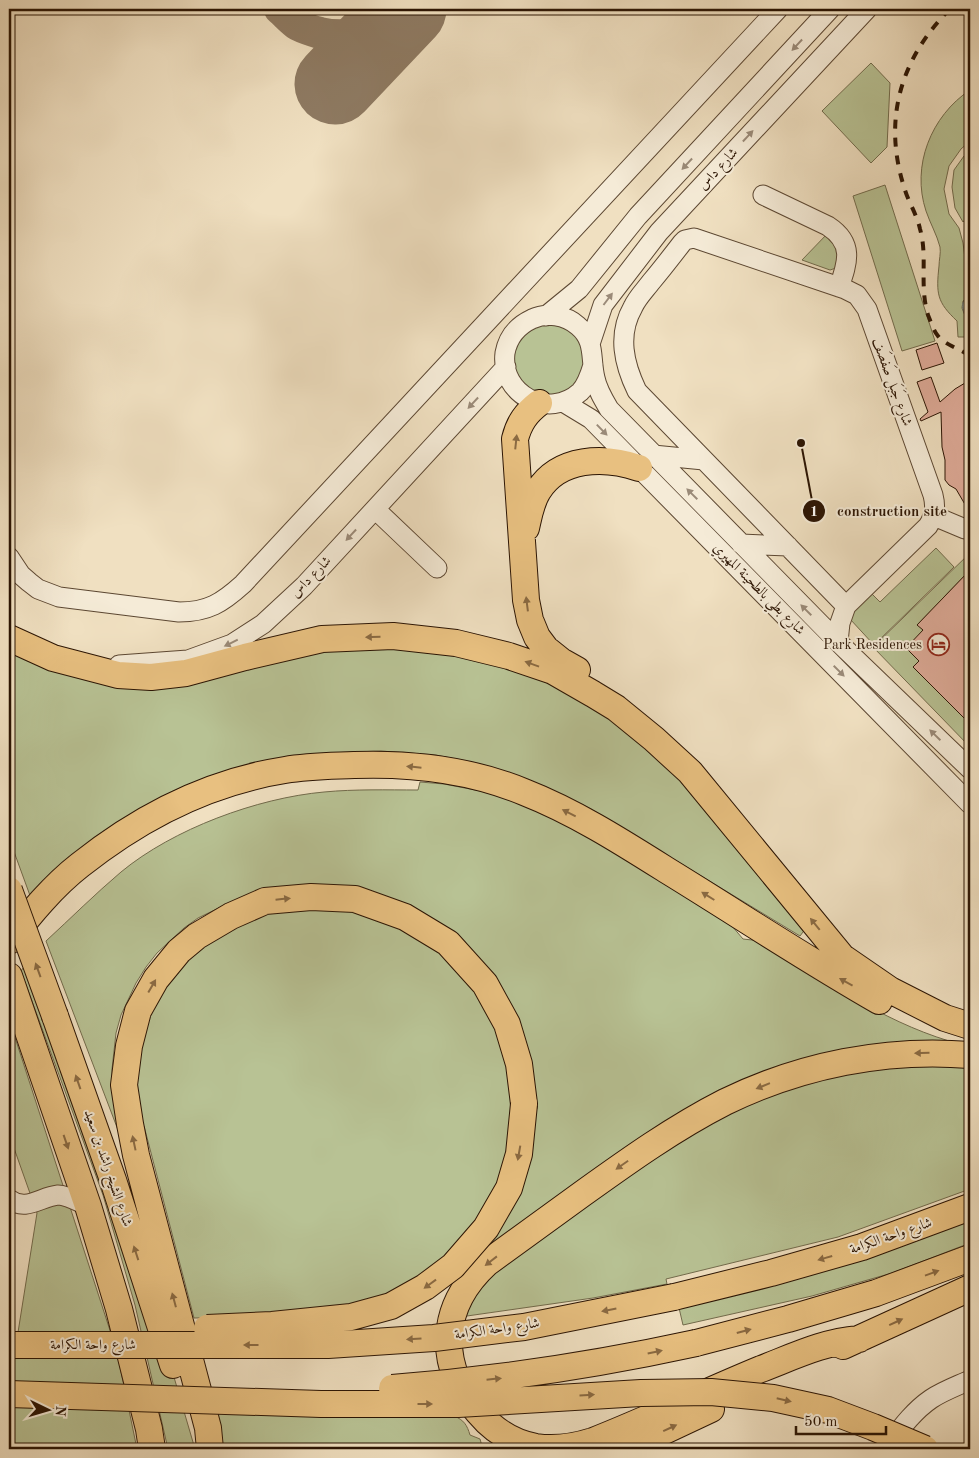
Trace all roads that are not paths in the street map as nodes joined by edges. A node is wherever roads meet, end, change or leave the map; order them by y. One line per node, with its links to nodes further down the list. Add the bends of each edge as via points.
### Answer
1 (778, 9): 24 (street, via 243,584 222,602 194,612 179,612 59,597 29,582)
2 (830, 9): 9 (street, شارع داس, one-way to 9, via 638,216 579,290)
3 (867, 9): 5 (street, شارع داس, one-way to 3)
4 (763, 195): 8 (street, via 828,226 844,241 846,266)
5 (657, 235): 6 (street, شارع جَبَل صَفصَف); 7 (street); 10 (street, شارع داس, one-way to 5, via 603,305)
6 (694, 238): 7 (street, via 685,240); 8 (street, شارع جَبَل صَفصَف)
7 (672, 256): 14 (street, via 633,306 623,337 628,374 636,391)
8 (839, 287): 18 (street, شارع جَبَل صَفصَف, via 857,295 867,310 933,495)
9 (546, 316): 10 (street, via 566,318 578,326); 12 (street, via 537,316 513,333 506,346)
10 (590, 344): 11 (street)
11 (593, 365): 13 (street, via 589,380 580,392 568,400); 16 (street, شارع بطي بالطحينة المهيري, via 605,402)
12 (506, 367): 13 (street, via 514,388 526,398); 17 (street, شارع داس, one-way to 17)
13 (551, 402): 16 (street, شارع بطي بالطحينة المهيري, one-way to 16, via 591,419); 21 (highway, one-way to 13, via 515,439 525,416)
14 (677, 432): 15 (street); 16 (street, via 669,448)
15 (704, 460): 16 (street); 19 (street)
16 (646, 461): 21 (highway, via 594,461 557,471 533,500); 22 (street, شارع بطي بالطحينة المهيري, one-way to 16); 31 (street, شارع بطي بالطحينة المهيري, one-way to 31)
17 (375, 509): 25 (street); 29 (street, شارع داس, one-way to 29, via 304,586 263,624 232,644 188,660 168,662 117,665)
18 (934, 516): 20 (street); 26 (street, via 928,526)
19 (761, 519): 22 (street, via 755,532); 23 (street)
20 (970, 530)
21 (522, 543): 32 (highway, one-way to 21, via 710,782 664,734 613,692 561,662 541,643 527,610)
22 (741, 544): 23 (street); 28 (street, شارع بطي بالطحينة المهيري, one-way to 22)
23 (788, 546): 26 (street)
24 (9, 557)
25 (436, 568)
26 (846, 606): 28 (street)
27 (9, 638): 29 (highway)
28 (838, 642): 30 (street, شارع بطي بالطحينة المهيري, one-way to 28)
29 (52, 658): 32 (highway, one-way to 29, via 690,772 608,703 553,671 456,643 393,636 322,639 186,673 151,677 118,675)
30 (970, 769)
31 (970, 804)
32 (734, 824): 36 (highway, one-way to 32, via 945,1018 890,990 842,956)
33 (9, 890): 52 (highway, شارع الشيخ راشد بن سعيد, one-way to 33, bridge, via 113,1180)
34 (9, 941): 37 (highway, one-way to 34, via 887,1005 623,842 568,812 499,783 414,766 310,766 228,784 184,800 155,814 78,866 47,896)
35 (9, 976): 39 (highway, one-way to 39)
36 (970, 1026)
37 (970, 1037)
38 (970, 1055): 46 (highway, one-way to 46, via 909,1053 841,1063 772,1082 703,1114 654,1143 487,1263 470,1281 460,1299 452,1319 449,1342 456,1378 484,1419 522,1444 558,1448 606,1436 816,1347)
39 (75, 1170): 40 (street); 42 (highway)
40 (59, 1195): 41 (street, via 27,1204); 42 (street)
41 (9, 1199)
42 (88, 1206): 51 (highway, via 120,1308)
43 (970, 1207): 48 (highway, شارع واحة الكرامة, one-way to 48, bridge, via 862,1247 771,1273 674,1298 524,1327 434,1338 328,1345)
44 (970, 1258): 50 (highway, one-way to 44, bridge, via 318,1392 508,1377 634,1357 696,1343 876,1293)
45 (970, 1288): 46 (highway, one-way to 45)
46 (859, 1339): 54 (highway, one-way to 46)
47 (9, 1340): 53 (highway, one-way to 47, bridge, via 208,1428 136,1155 130,1124 124,1085 128,1046 138,1011 156,979 179,951 231,916 265,901 311,897 355,899 405,917 448,943 485,984 507,1024 519,1064 524,1104 519,1154 509,1188 486,1228 453,1266 425,1288 391,1306 350,1317 272,1325)
48 (9, 1345)
49 (970, 1380): 55 (street, via 931,1399)
50 (9, 1394): 56 (highway, one-way to 56, bridge, via 458,1404 711,1392 773,1398 828,1410)
51 (152, 1449)
52 (198, 1449)
53 (210, 1449)
54 (626, 1449)
55 (885, 1449)
56 (925, 1449)

